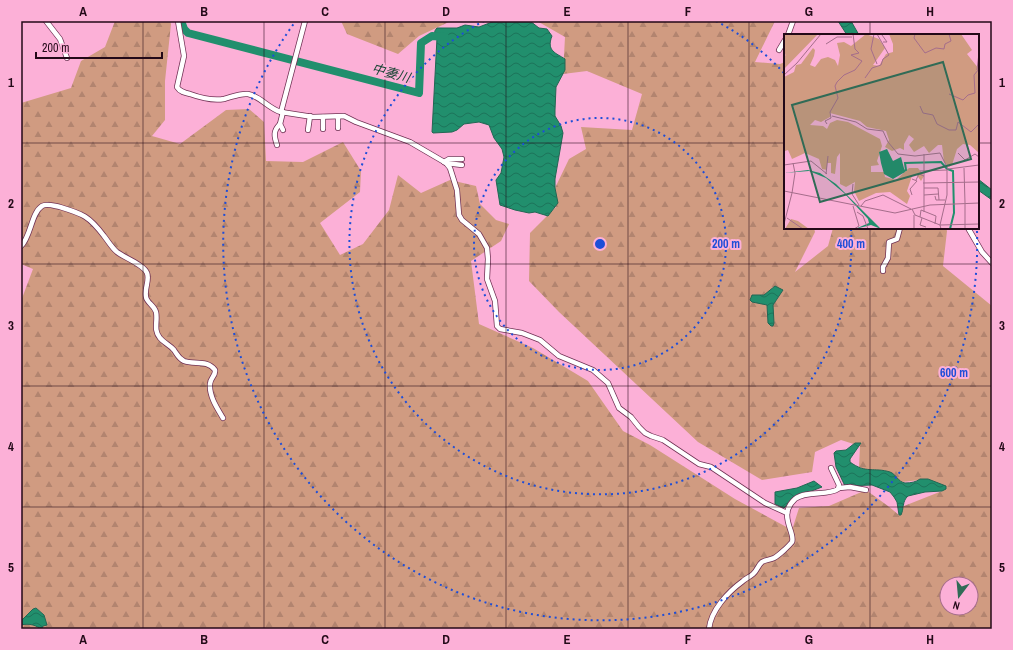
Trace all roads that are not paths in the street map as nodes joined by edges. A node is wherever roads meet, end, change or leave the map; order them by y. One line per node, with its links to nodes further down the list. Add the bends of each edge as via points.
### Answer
1 (46, 21): 8 (street, via 60,39)
2 (178, 21): 9 (street, via 184,56 176,87 178,89 201,98 212,99 241,94 251,95)
3 (305, 21): 9 (street)
4 (793, 21): 5 (street)
5 (788, 34)
6 (784, 42): 7 (street)
7 (779, 50)
8 (68, 58)
9 (282, 112): 10 (street); 13 (street)
10 (310, 116): 11 (street); 17 (street)
11 (322, 117): 12 (street); 15 (street)
12 (338, 117): 14 (street); 20 (street, via 344,116 410,142)
13 (280, 124): 16 (street); 18 (street, via 274,133)
14 (338, 128)
15 (322, 129)
16 (283, 130)
17 (308, 130)
18 (277, 145)
19 (462, 159): 20 (street, via 449,159)
20 (445, 162): 21 (street); 31 (street, via 450,168 457,190 459,215 479,234 487,248 487,279 495,301 497,326 540,340 559,356 593,370 608,383 619,408 645,433 667,443 699,464 711,467 765,503)
21 (462, 165)
22 (900, 229): 26 (street, via 897,239 888,243 888,255)
23 (969, 229): 25 (street)
24 (21, 246): 27 (street, via 36,213 44,205 81,214 91,220 116,252 146,271 146,298 155,309 156,328 160,337 181,359 204,363 215,370 210,391)
25 (992, 264)
26 (883, 271)
27 (223, 418)
28 (831, 468): 29 (street)
29 (839, 488): 30 (street); 31 (street, via 836,491 798,497 791,503)
30 (866, 490)
31 (787, 513): 32 (street, via 792,542 775,557 762,562 754,573 733,590 713,614)
32 (709, 629)

